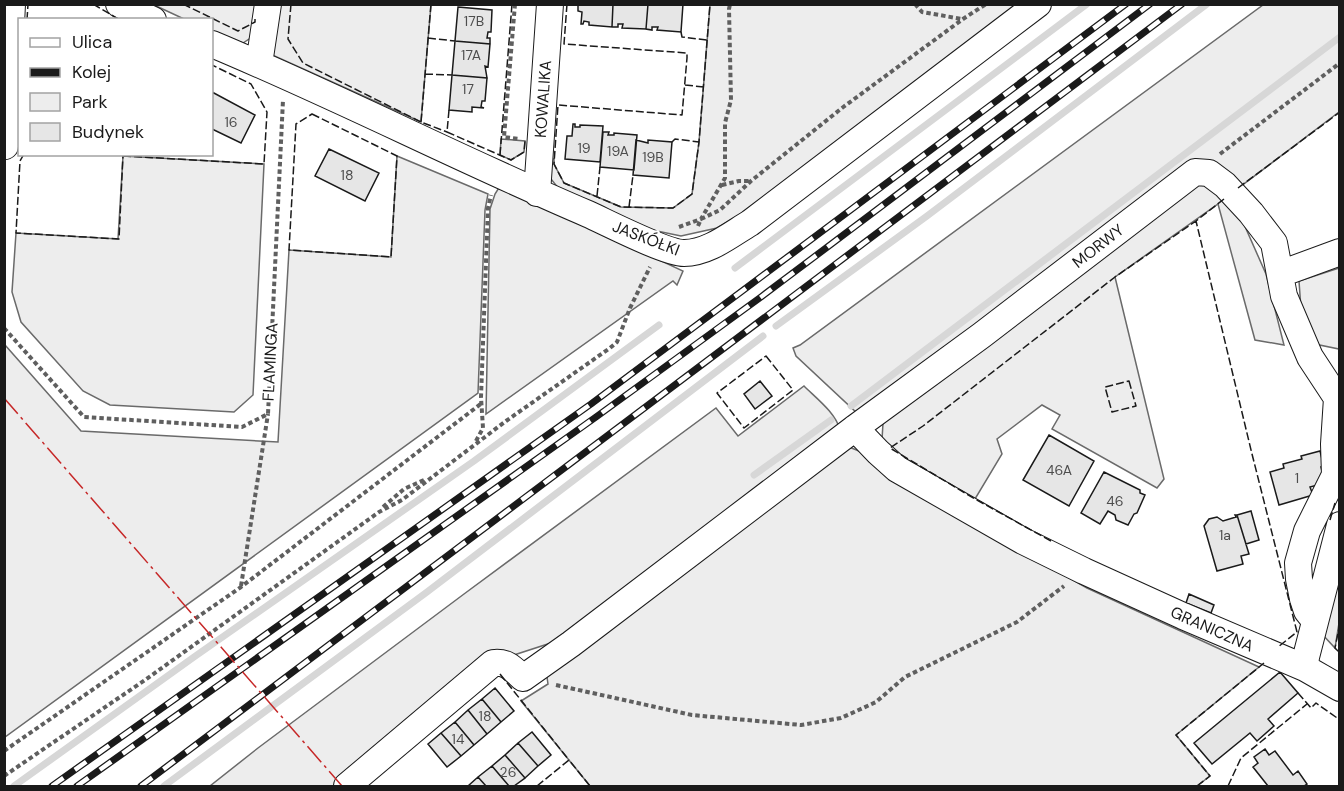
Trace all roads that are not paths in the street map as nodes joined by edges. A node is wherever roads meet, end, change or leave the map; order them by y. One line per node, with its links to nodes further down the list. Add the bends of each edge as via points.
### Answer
1 (12, 4): 9 (street)
2 (119, 4): 6 (street)
3 (268, 4): 8 (street)
4 (550, 4): 10 (street, KOWALIKA)
5 (1038, 4): 10 (street, JASKÓŁKI, via 750,223 707,248 683,253)
6 (149, 18)
7 (213, 44): 8 (street, JASKÓŁKI)
8 (259, 64): 10 (street, JASKÓŁKI)
9 (5, 146)
10 (537, 193)
11 (1340, 252): 12 (street)
12 (1280, 274): 13 (street, via 1284,296 1310,357); 14 (street, MORWY, via 1274,243 1251,213 1225,184 1209,173 1195,172)
13 (1338, 399): 16 (street, via 1335,475 1307,531 1298,563 1303,599)
14 (855, 428): 17 (street, GRANICZNA, via 897,469 1023,541); 19 (street, MORWY, via 522,678 509,665 493,663)
15 (1340, 525): 16 (street)
16 (1315, 621): 17 (street)
17 (1305, 668): 18 (street, GRANICZNA)
18 (1340, 688)
19 (347, 786)

